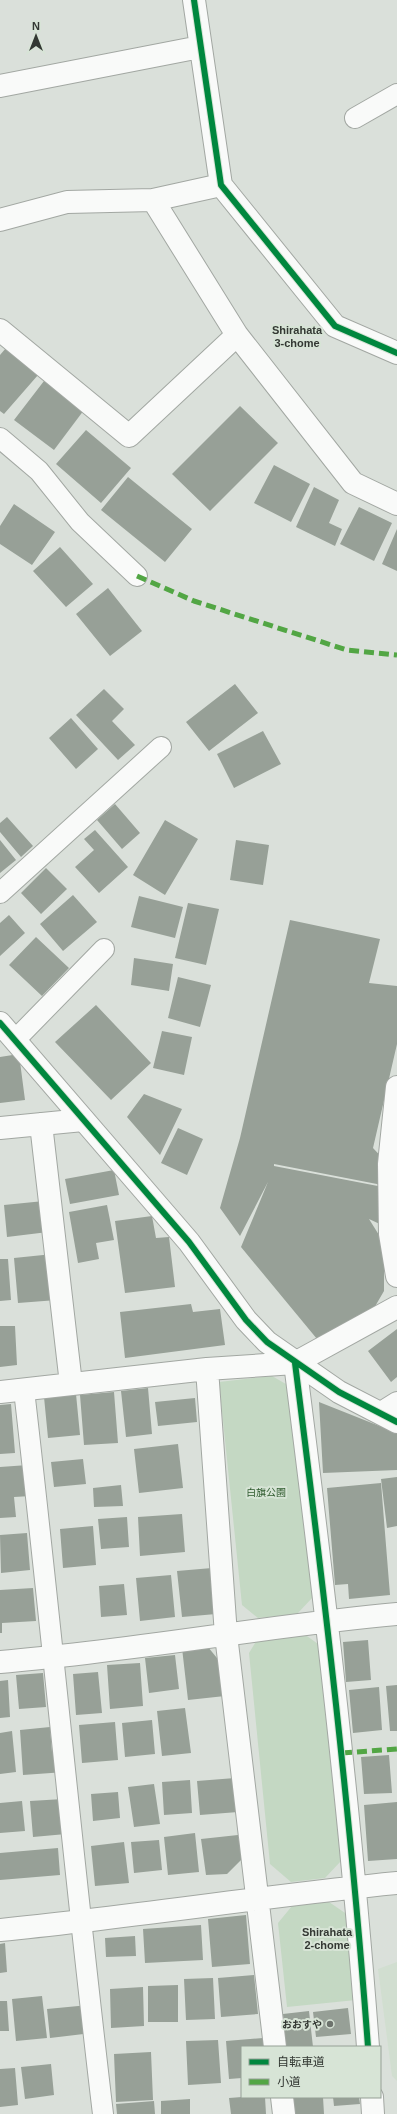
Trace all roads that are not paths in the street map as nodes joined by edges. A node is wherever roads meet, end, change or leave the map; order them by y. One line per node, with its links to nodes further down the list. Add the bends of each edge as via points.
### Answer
1 (194, 0): 2 (street)
2 (200, 47): 3 (street); 6 (street)
3 (0, 86)
4 (397, 94): 5 (lane)
5 (355, 118)
6 (221, 185): 7 (street); 11 (street, via 335,326)
7 (153, 200): 8 (street, via 68,202); 10 (street)
8 (0, 220)
9 (0, 330): 10 (street, via 129,436)
10 (238, 336): 13 (street, via 353,483)
11 (394, 346)
12 (0, 438): 14 (lane, via 39,471 80,522)
13 (397, 504)
14 (137, 576)
15 (161, 747): 16 (lane)
16 (0, 893)
17 (104, 949): 19 (lane)
18 (0, 1023): 19 (street)
19 (15, 1040): 21 (street)
20 (397, 1087): 24 (street, via 389,1164 390,1234)
21 (83, 1120): 22 (street); 26 (street, via 189,1242 246,1320 267,1342)
22 (41, 1124): 23 (street); 28 (street)
23 (0, 1128)
24 (397, 1276)
25 (397, 1308): 26 (street)
26 (295, 1363): 27 (street); 31 (street, via 339,1392); 33 (street)
27 (207, 1369): 28 (street); 34 (street)
28 (71, 1384): 29 (street)
29 (24, 1390): 30 (street); 35 (lane)
30 (0, 1392)
31 (392, 1412)
32 (397, 1614): 33 (street)
33 (328, 1620): 34 (street); 38 (street)
34 (226, 1635): 35 (street); 39 (street)
35 (54, 1657): 36 (street); 40 (lane)
36 (0, 1662)
37 (397, 1883): 38 (street)
38 (356, 1887): 39 (street); 43 (street)
39 (257, 1898): 40 (street); 42 (street)
40 (80, 1922): 41 (street); 46 (lane)
41 (0, 1930)
42 (276, 2046)
43 (368, 2046)
44 (282, 2098): 47 (street)
45 (372, 2098): 48 (street)
46 (102, 2114)
47 (284, 2114)
48 (373, 2114)

